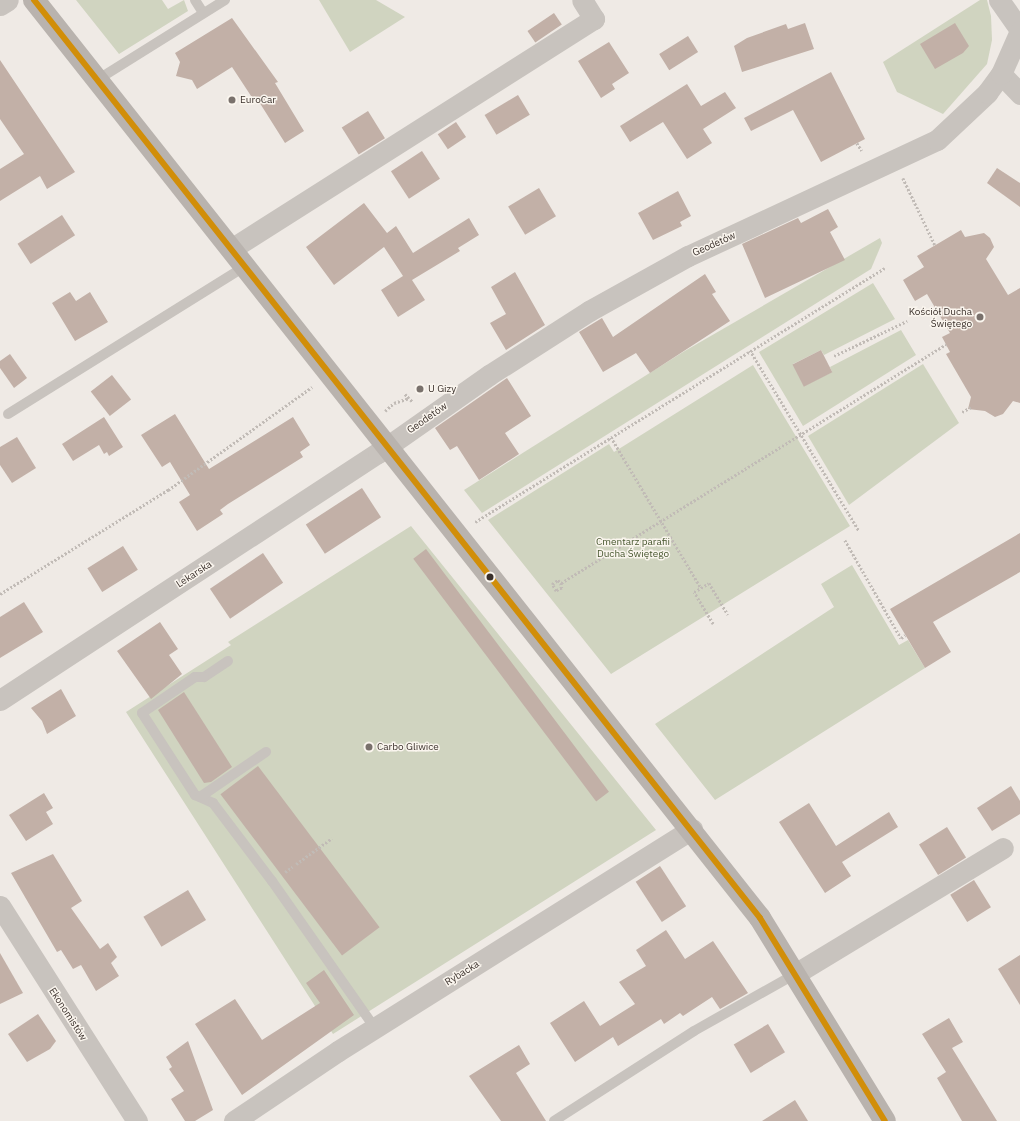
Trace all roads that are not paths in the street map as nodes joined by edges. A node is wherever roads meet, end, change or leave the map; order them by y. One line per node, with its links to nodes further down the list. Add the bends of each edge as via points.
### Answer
1 (8, 0): 7 (street)
2 (34, 0): 11 (main road)
3 (195, 0): 8 (lane)
4 (225, 0): 8 (lane)
5 (582, 0): 13 (street, via 594,19)
6 (999, 0): 9 (street)
7 (0, 5)
8 (203, 13): 11 (lane)
9 (1020, 31): 10 (street, Geodetów)
10 (1001, 74): 12 (street); 16 (street, Geodetów, via 987,93 937,140 688,256 609,300 489,375)
11 (96, 80): 13 (main road)
12 (1020, 94)
13 (231, 249): 14 (main road)
14 (244, 267): 15 (lane); 16 (main road)
15 (8, 414)
16 (387, 447): 18 (street, Lekarska); 21 (main road)
17 (228, 661): 20 (lane, via 204,677 195,677 142,713 195,795)
18 (0, 700)
19 (266, 752): 20 (lane)
20 (200, 797): 25 (lane, via 213,803)
21 (692, 830): 24 (main road, via 760,918); 25 (street, Rybacka)
22 (1003, 848): 24 (street)
23 (0, 906): 26 (street, Ekonomistów)
24 (794, 974): 28 (lane, via 694,1031); 29 (main road)
25 (375, 1028): 27 (street, Rybacka)
26 (137, 1121)
27 (234, 1121)
28 (554, 1121)
29 (885, 1121)

